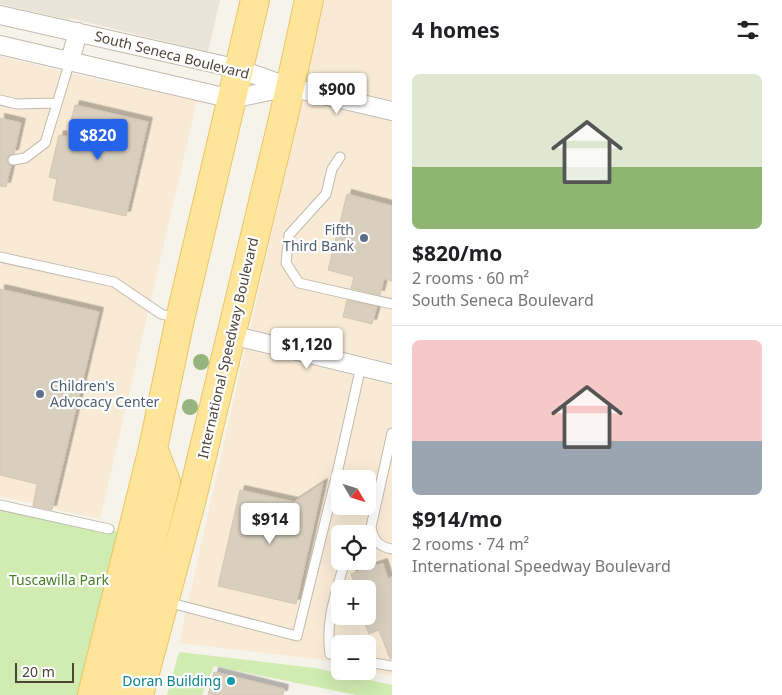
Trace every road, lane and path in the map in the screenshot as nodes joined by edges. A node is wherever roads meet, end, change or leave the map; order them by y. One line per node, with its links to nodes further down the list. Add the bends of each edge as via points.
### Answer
1 (256, 0): 7 (main road)
2 (309, 0): 8 (main road, International Speedway Boulevard)
3 (0, 14): 4 (street, South Seneca Boulevard)
4 (78, 32): 6 (street); 7 (street, South Seneca Boulevard)
5 (0, 46): 6 (street, South Seneca Boulevard)
6 (70, 61): 9 (street, South Seneca Boulevard); 11 (lane)
7 (239, 69): 8 (street, South Seneca Boulevard); 9 (main road)
8 (289, 87): 9 (street, South Seneca Boulevard); 12 (street); 18 (main road, International Speedway Boulevard)
9 (232, 99): 17 (main road)
10 (0, 100): 11 (lane, via 18,104)
11 (57, 103): 14 (lane, via 45,143 25,158)
12 (392, 111)
13 (340, 156): 16 (lane, via 332,168 326,194 289,235 286,263 299,283)
14 (12, 160)
15 (0, 256): 17 (lane, via 114,282 161,314)
16 (392, 304)
17 (180, 319): 22 (main road)
18 (231, 335): 19 (street); 29 (main road, International Speedway Boulevard)
19 (361, 366): 20 (street); 29 (lane, via 297,636)
20 (392, 374)
21 (392, 433): 24 (lane)
22 (153, 448): 33 (main road); 34 (main road, via 166,482)
23 (0, 505): 25 (lane)
24 (372, 525)
25 (109, 529)
26 (376, 543): 27 (lane)
27 (392, 549)
28 (342, 570): 30 (lane, via 328,622)
29 (164, 602): 35 (main road, International Speedway Boulevard)
30 (331, 654)
31 (376, 663): 32 (lane)
32 (392, 666)
33 (92, 695)
34 (113, 695)
35 (139, 695)

